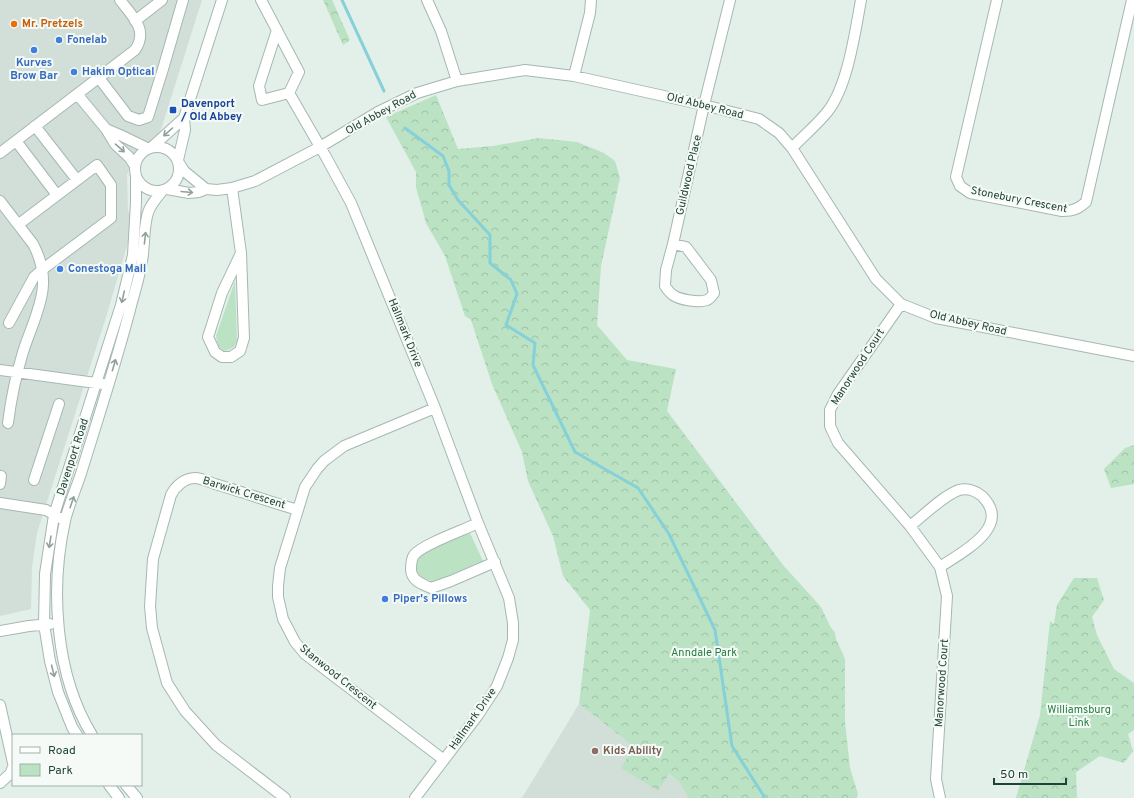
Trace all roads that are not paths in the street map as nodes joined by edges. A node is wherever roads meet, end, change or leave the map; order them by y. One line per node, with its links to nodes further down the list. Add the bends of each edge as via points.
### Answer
1 (120, 0): 12 (street)
2 (162, 0): 12 (street)
3 (183, 0): 15 (street, via 148,117 139,120 128,116)
4 (222, 0): 20 (street)
5 (261, 0): 13 (street)
6 (427, 0): 16 (street, via 441,31)
7 (591, 0): 14 (street)
8 (730, 0): 19 (street, Guildwood Place)
9 (861, 0): 26 (street, via 839,94 828,111)
10 (997, 0): 11 (street, Stonebury Crescent, via 956,177 960,186 970,193 1062,211 1072,211 1086,202)
11 (1130, 1)
12 (135, 20): 15 (street, via 141,36 139,44)
13 (277, 30): 17 (street, via 299,72); 17 (street, via 258,86 262,100)
14 (574, 76): 16 (street, Old Abbey Road, via 525,70); 19 (street, Old Abbey Road)
15 (99, 78): 18 (street)
16 (457, 81): 24 (street, Old Abbey Road, via 417,92)
17 (289, 93): 24 (street, Hallmark Drive)
18 (78, 94): 21 (street); 22 (street)
19 (704, 105): 26 (street, Old Abbey Road, via 759,119 779,133); 38 (street, Guildwood Place)
20 (184, 118): 25 (street, one-way to 25); 28 (street, via 185,130)
21 (35, 126): 23 (street); 31 (street)
22 (106, 129): 25 (street); 29 (street, one-way to 29, via 115,144)
23 (16, 141): 27 (street); 35 (street)
24 (320, 147): 32 (street, Old Abbey Road, via 255,181); 49 (street, Hallmark Drive, via 351,203)
25 (150, 148): 28 (street, via 164,148); 29 (street, via 139,155)
26 (792, 148): 41 (street, Old Abbey Road, via 876,279)
27 (0, 153)
28 (178, 161): 33 (street, via 184,171); 34 (street, via 177,178)
29 (135, 166): 30 (street)
30 (136, 178): 34 (street, via 145,188); 46 (street, Davenport Road, one-way to 46, via 133,255 121,305)
31 (77, 180): 35 (street); 40 (street, via 97,165 111,185 111,218)
32 (232, 188): 33 (street, Old Abbey Road); 39 (street)
33 (206, 189): 34 (street, Old Abbey Road, one-way to 33, via 189,193)
34 (165, 190): 47 (street, Davenport Road, one-way to 34, via 133,301 148,215 151,206)
35 (57, 195): 37 (street)
36 (0, 201): 37 (street)
37 (19, 224): 40 (street, via 33,244)
38 (673, 244): 38 (street, Guildwood Place, via 666,270 665,286 672,295 692,301 709,300 714,294 711,280 686,247)
39 (241, 254): 39 (street, via 222,293 208,337 215,352 222,357 231,357 240,351 244,338)
40 (43, 270): 42 (street, via 34,277); 45 (street, via 42,295)
41 (901, 304): 43 (street, Old Abbey Road, via 936,318); 57 (street, Manorwood Court, via 838,394 830,410 830,426 838,443)
42 (9, 323)
43 (1134, 356)
44 (0, 370): 45 (street)
45 (18, 373): 46 (street); 50 (street, via 11,397)
46 (96, 384): 47 (street); 54 (street, Davenport Road)
47 (108, 385): 55 (street, Davenport Road, one-way to 47)
48 (59, 404): 51 (street)
49 (435, 408): 53 (street, Stanwood Crescent, via 356,441 332,454 317,469 305,487); 56 (street, Hallmark Drive)
50 (8, 423)
51 (34, 480)
52 (0, 503): 54 (street, via 46,510)
53 (298, 510): 67 (street, Stanwood Crescent, via 280,568 278,586 283,619 291,636 305,654); 74 (street, Barwick Crescent, via 195,478 180,484 171,495 153,559 150,606 152,628 167,682 185,711 216,745)
54 (54, 515): 55 (street); 60 (street, Davenport Road, one-way to 60, via 45,574)
55 (65, 520): 61 (street, Davenport Road, via 57,575)
56 (478, 524): 58 (street, Hallmark Drive); 58 (street, via 413,555 411,572 415,580 431,588)
57 (910, 526): 59 (street, Manorwood Court); 59 (street, via 949,495 960,490 969,489 977,492 987,502 992,510 991,524 985,534)
58 (495, 562): 67 (street, Hallmark Drive, via 509,598 513,640 497,686)
59 (940, 567): 76 (street, Manorwood Court, via 947,596 936,778)
60 (44, 624): 61 (street); 62 (street); 64 (street, Davenport Road, one-way to 64, via 58,692)
61 (58, 624): 65 (street, Davenport Road, via 70,685 83,722)
62 (0, 631)
63 (0, 705): 66 (street)
64 (76, 734)
65 (91, 734)
66 (12, 759)
67 (444, 760): 75 (street, Hallmark Drive)
68 (12, 769): 69 (street)
69 (0, 783)
70 (110, 786): 73 (street)
71 (127, 786): 72 (street)
72 (133, 797)
73 (119, 798)
74 (285, 798)
75 (415, 798)
76 (940, 798)

